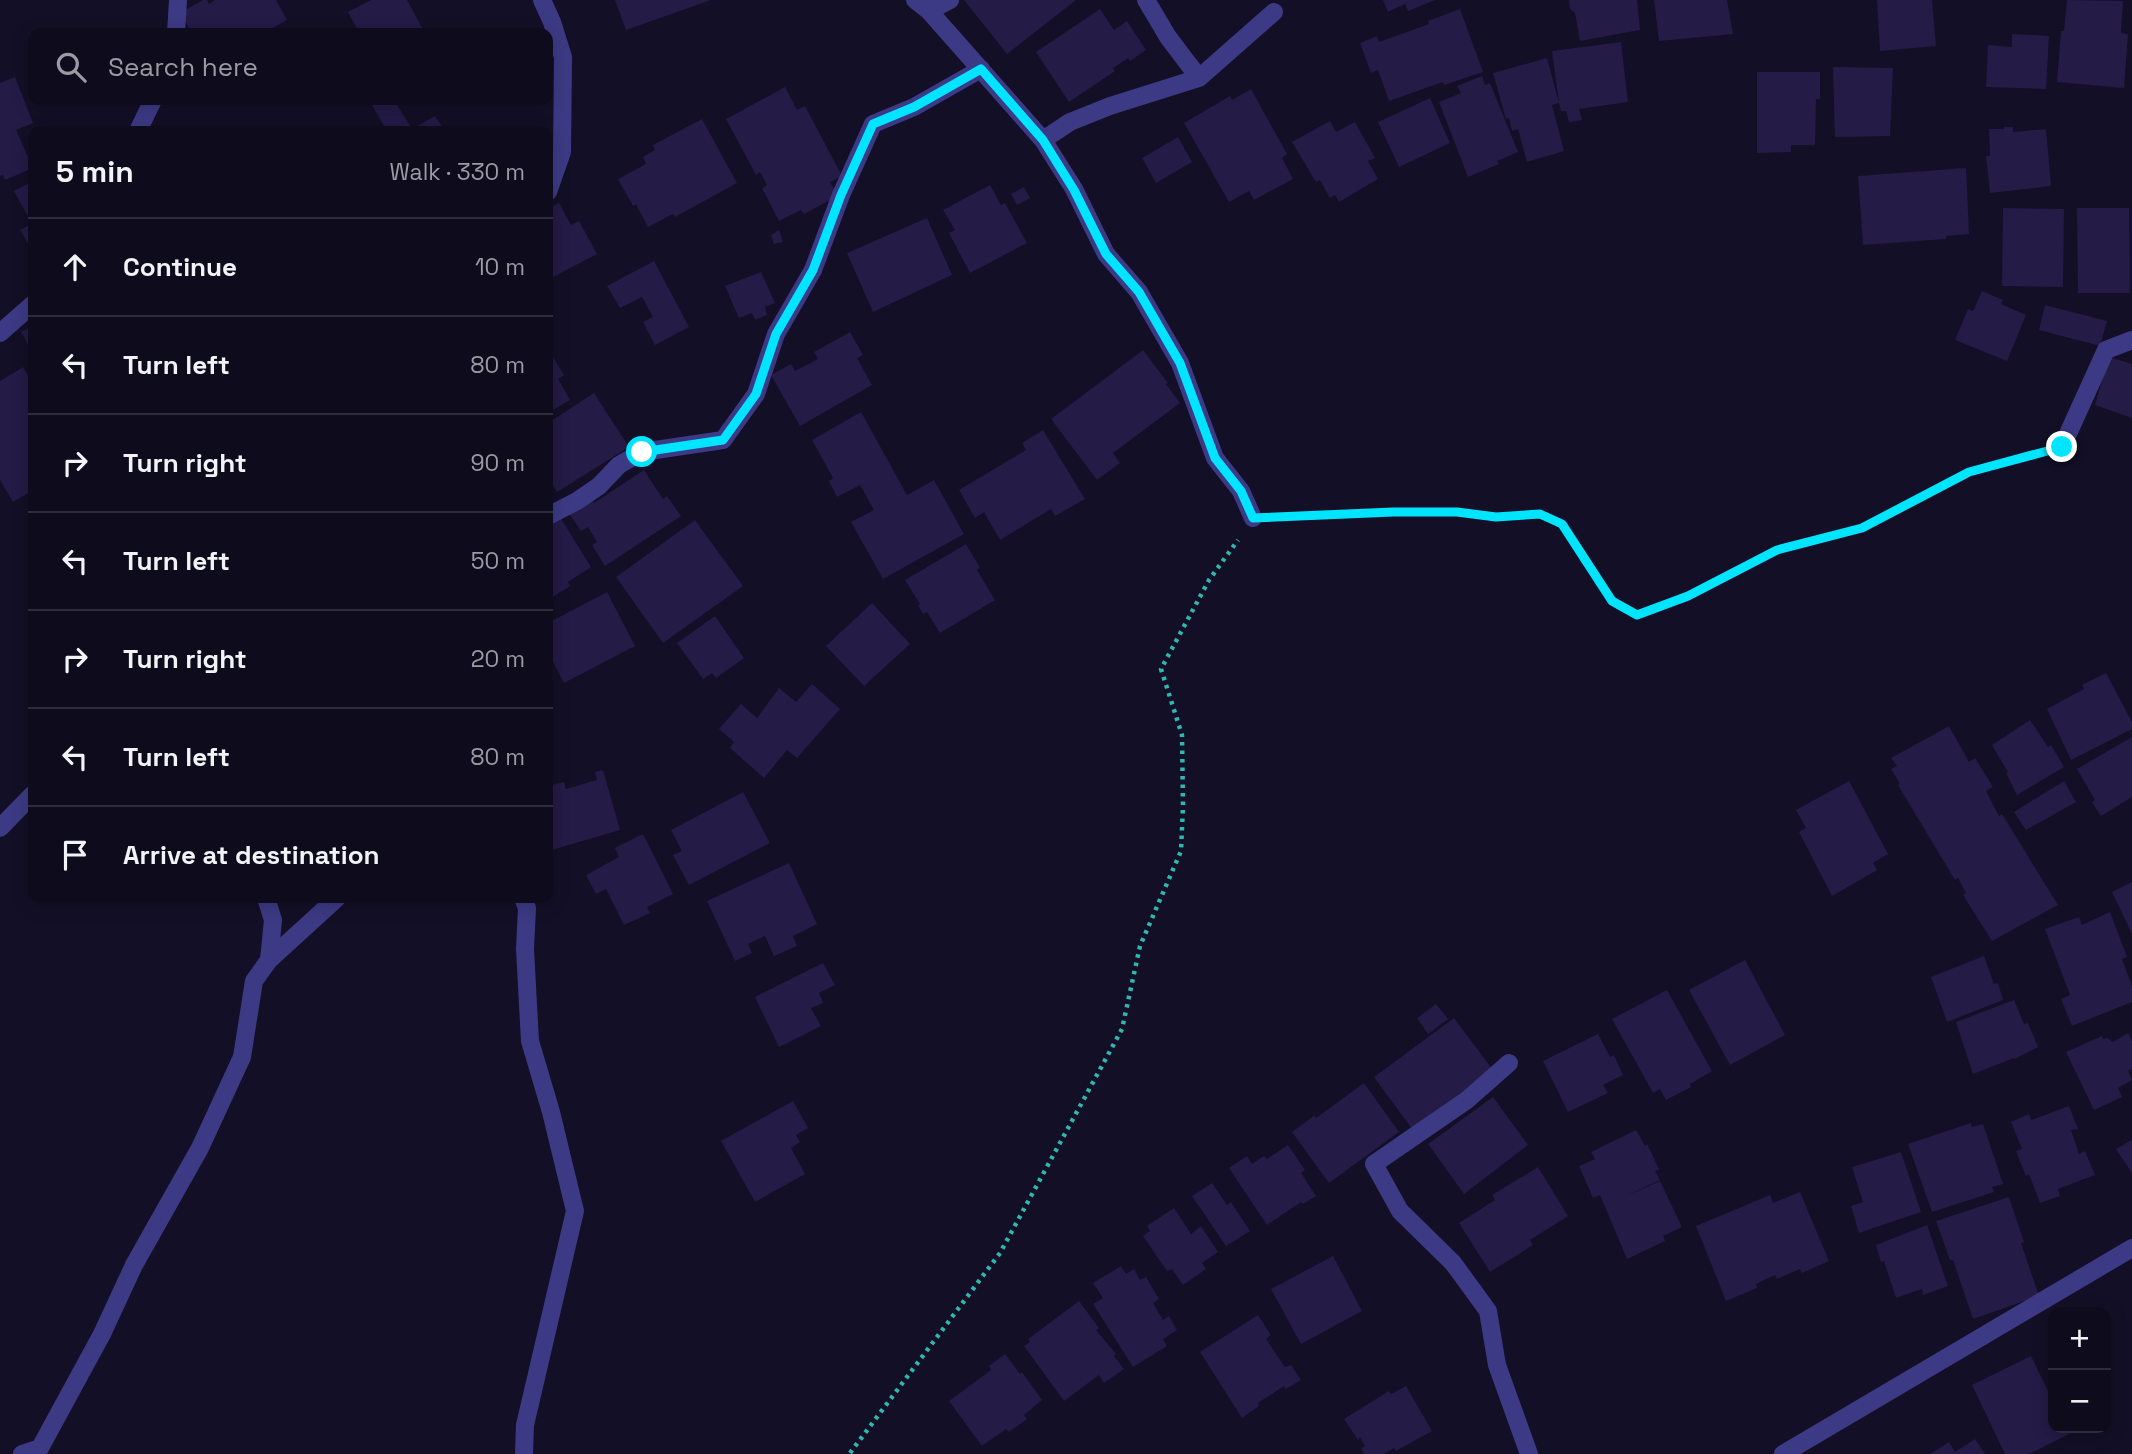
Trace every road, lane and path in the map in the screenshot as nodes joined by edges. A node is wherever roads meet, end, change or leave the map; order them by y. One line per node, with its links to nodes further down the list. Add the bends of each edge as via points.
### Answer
1 (178, 0): 8 (street)
2 (542, 0): 14 (street, via 564,57 562,152)
3 (915, 0): 6 (street)
4 (950, 0): 6 (street)
5 (1146, 0): 10 (street)
6 (929, 11): 9 (street)
7 (1274, 12): 10 (street)
8 (176, 28)
9 (981, 69): 13 (street); 19 (street, via 873,124 813,270 776,334 756,394 723,440 642,452 619,465 599,486)
10 (1199, 78): 13 (street, via 1110,106 1070,122)
11 (151, 105): 12 (street)
12 (140, 126)
13 (1043, 140): 20 (street, via 1106,254 1139,292 1180,363 1215,458 1241,491)
14 (553, 178)
15 (28, 308): 16 (street)
16 (0, 333)
17 (2132, 340): 18 (street, via 2106,350)
18 (2062, 447): 20 (path, via 1969,472 1862,528 1777,550 1688,596 1637,615 1612,601 1562,524 1540,514 1496,517 1393,512)
19 (553, 513)
20 (1253, 518): 29 (path, via 1209,580 1161,669 1182,735 1181,851 1140,946 1122,1029 1000,1253)
21 (28, 799): 22 (street)
22 (0, 828)
23 (268, 903): 26 (street, via 273,920)
24 (332, 903): 26 (street)
25 (525, 903): 31 (street, via 530,1041 575,1211 525,1425)
26 (270, 960): 30 (street, via 254,981 242,1057 200,1148 40,1448)
27 (1509, 1063): 32 (street, via 1466,1100 1374,1164 1400,1211 1453,1263 1488,1311 1497,1365)
28 (2132, 1248): 33 (street)
29 (850, 1453)
30 (23, 1454)
31 (524, 1454)
32 (1528, 1454)
33 (1783, 1454)

